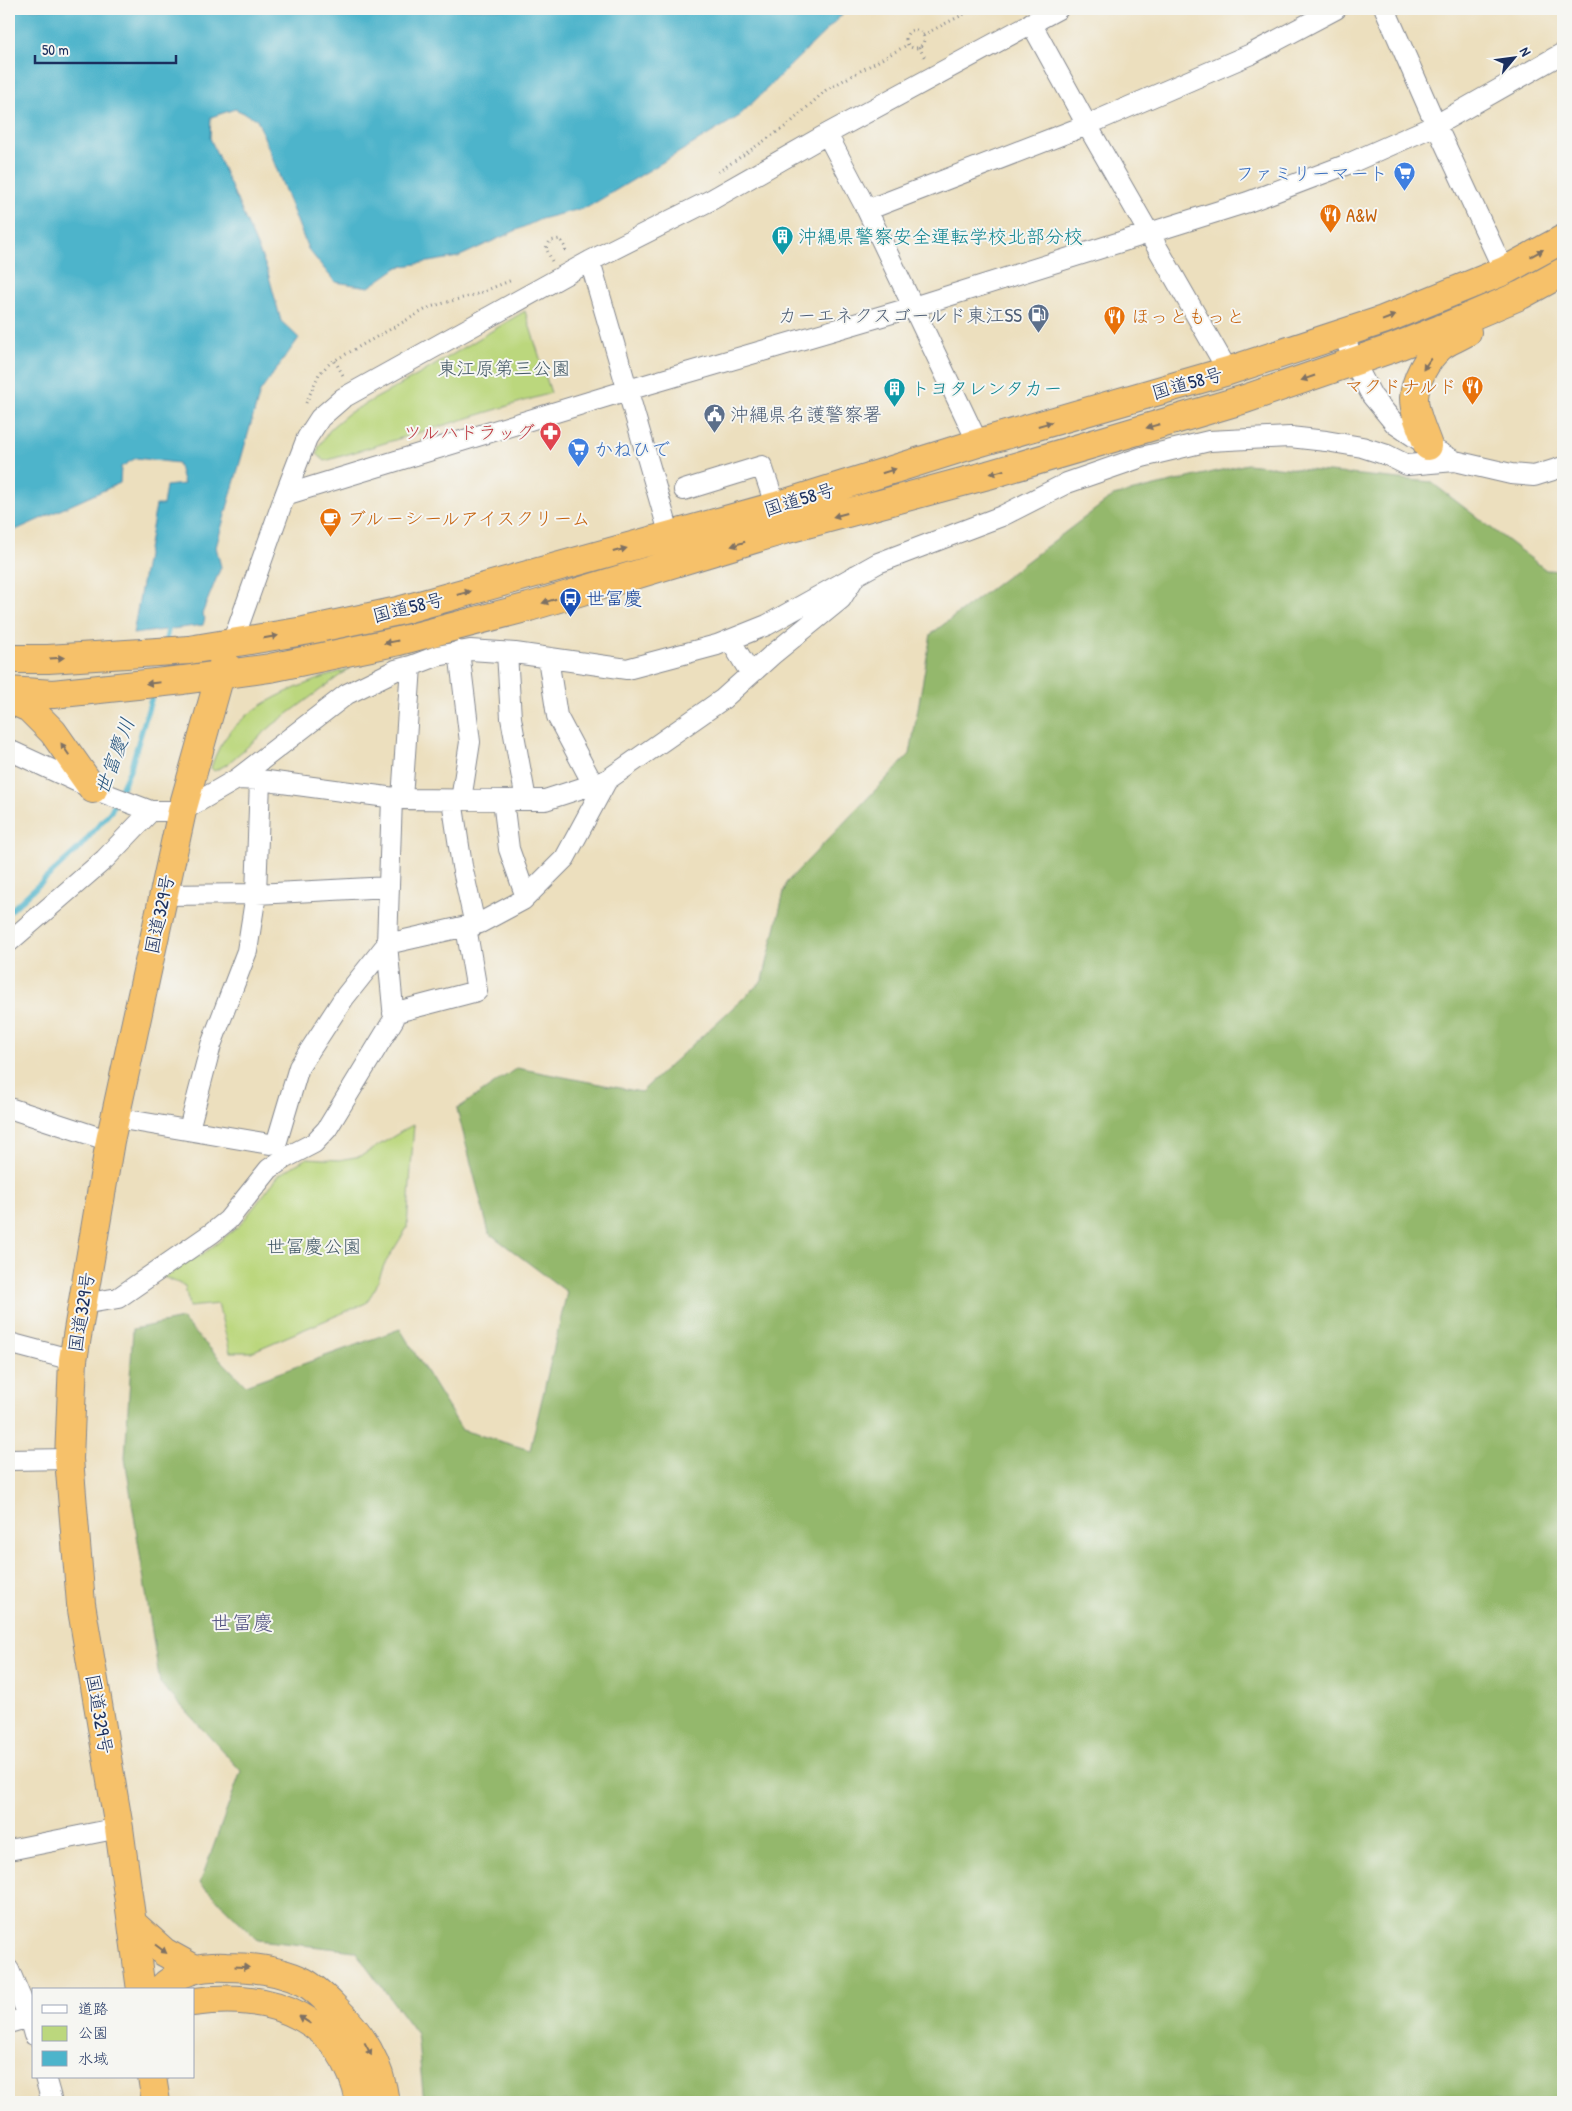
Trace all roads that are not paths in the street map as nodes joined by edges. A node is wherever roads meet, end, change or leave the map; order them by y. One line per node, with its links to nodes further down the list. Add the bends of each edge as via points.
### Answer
1 (1058, 9): 4 (street)
2 (1336, 9): 6 (street, via 1251,54)
3 (1385, 9): 7 (street)
4 (1031, 23): 6 (street); 8 (street)
5 (1563, 53): 7 (street)
6 (1087, 125): 9 (street); 10 (street)
7 (1436, 125): 10 (street, via 1330,171); 13 (street)
8 (827, 134): 9 (street); 12 (street, via 711,200)
9 (867, 210): 16 (street)
10 (1151, 233): 16 (street); 19 (street)
11 (1563, 239): 13 (highway, 国道58号, one-way to 11)
12 (582, 257): 20 (street); 26 (street, via 343,398 320,418 307,438)
13 (1504, 272): 17 (highway, 国道58号, one-way to 13)
14 (1563, 272): 15 (highway, 国道58号)
15 (1522, 295): 18 (highway, 国道58号); 22 (highway, one-way to 22, via 1492,319 1440,347 1424,366 1414,398)
16 (913, 307): 20 (street); 21 (street)
17 (1342, 333): 18 (street); 19 (highway, 国道58号)
18 (1354, 362): 22 (street, via 1372,396 1395,424); 27 (highway, 国道58号, one-way to 27, via 1246,399 988,475)
19 (1228, 371): 21 (highway, 国道58号, one-way to 19)
20 (628, 390): 26 (street); 28 (street)
21 (978, 443): 27 (highway, 国道58号, one-way to 21)
22 (1428, 446): 23 (street)
23 (1455, 461): 24 (street, via 1534,476); 29 (street, via 1407,465 1362,447 1290,437 1209,441 1142,456 1067,483 1002,516)
24 (1563, 466)
25 (684, 490): 27 (street, via 762,466)
26 (285, 495): 31 (street, via 237,630)
27 (780, 518): 28 (highway, 国道58号); 38 (highway, 国道58号, one-way to 38, via 529,607 399,640)
28 (670, 536): 31 (highway, 国道58号, one-way to 28, via 398,612)
29 (857, 574): 30 (street, via 767,625); 37 (street, via 841,599)
30 (730, 640): 34 (street, via 627,669); 37 (street)
31 (229, 644): 35 (highway, 国道58号, one-way to 31, via 189,650); 38 (highway, 国道329号)
32 (459, 651): 33 (street); 36 (street); 47 (street, via 470,742)
33 (507, 653): 34 (street); 49 (street, via 511,718)
34 (548, 658): 44 (street, via 557,716)
35 (9, 659)
36 (411, 666): 42 (street, via 347,694); 46 (street)
37 (751, 674): 44 (street, via 723,699)
38 (219, 676): 39 (highway, 国道58号, one-way to 39, via 53,694); 51 (highway, 国道329号)
39 (9, 691)
40 (9, 699): 45 (highway, one-way to 40, via 53,732 29,708)
41 (9, 750): 45 (street)
42 (237, 779): 43 (street); 51 (street)
43 (260, 780): 46 (street); 53 (street)
44 (600, 782): 49 (street, via 545,800); 55 (street, via 565,858)
45 (94, 788): 50 (street)
46 (397, 799): 47 (street); 52 (street)
47 (456, 800): 48 (street); 56 (street)
48 (503, 800): 49 (street); 55 (street, via 509,849)
49 (526, 800)
50 (151, 811): 51 (street); 57 (street, via 105,859)
51 (182, 811): 54 (highway, 国道329号)
52 (389, 886): 53 (street); 58 (street)
53 (256, 894): 54 (street); 64 (street, via 247,951 210,1045)
54 (163, 895): 63 (highway, 国道329号)
55 (526, 897): 56 (street)
56 (471, 926): 58 (street); 61 (street, via 477,991)
57 (9, 942)
58 (387, 944): 59 (street); 60 (street)
59 (369, 967): 60 (street); 64 (street, via 344,998 299,1067 277,1141 270,1144)
60 (390, 982): 61 (street)
61 (393, 1013): 65 (street, via 394,1019 328,1129 314,1143 270,1169 228,1220 212,1233 118,1298)
62 (9, 1108): 63 (street)
63 (113, 1129): 64 (street); 65 (highway, 国道329号)
64 (190, 1129)
65 (83, 1304): 67 (highway, 国道329号)
66 (9, 1344): 67 (street)
67 (73, 1360): 68 (highway, 国道329号)
68 (69, 1459): 69 (street); 70 (highway, 国道329号, via 82,1604)
69 (9, 1460)
70 (119, 1828): 71 (street); 72 (highway, 国道329号)
71 (9, 1850)
72 (133, 1924): 73 (highway, one-way to 73, via 164,1952); 75 (highway, 国道329号)
73 (193, 1968): 76 (highway); 85 (highway, one-way to 85, via 264,1969 306,1983 340,2012 367,2045 377,2067)
74 (9, 1970): 79 (street)
75 (140, 1988)
76 (163, 1988)
77 (195, 2002): 84 (highway, one-way to 77, via 357,2087 341,2052 330,2038 299,2015 281,2007 238,2000)
78 (9, 2023): 79 (street)
79 (31, 2026)
80 (45, 2078): 82 (street)
81 (152, 2078): 83 (highway)
82 (52, 2102)
83 (156, 2102)
84 (360, 2102)
85 (385, 2102)

